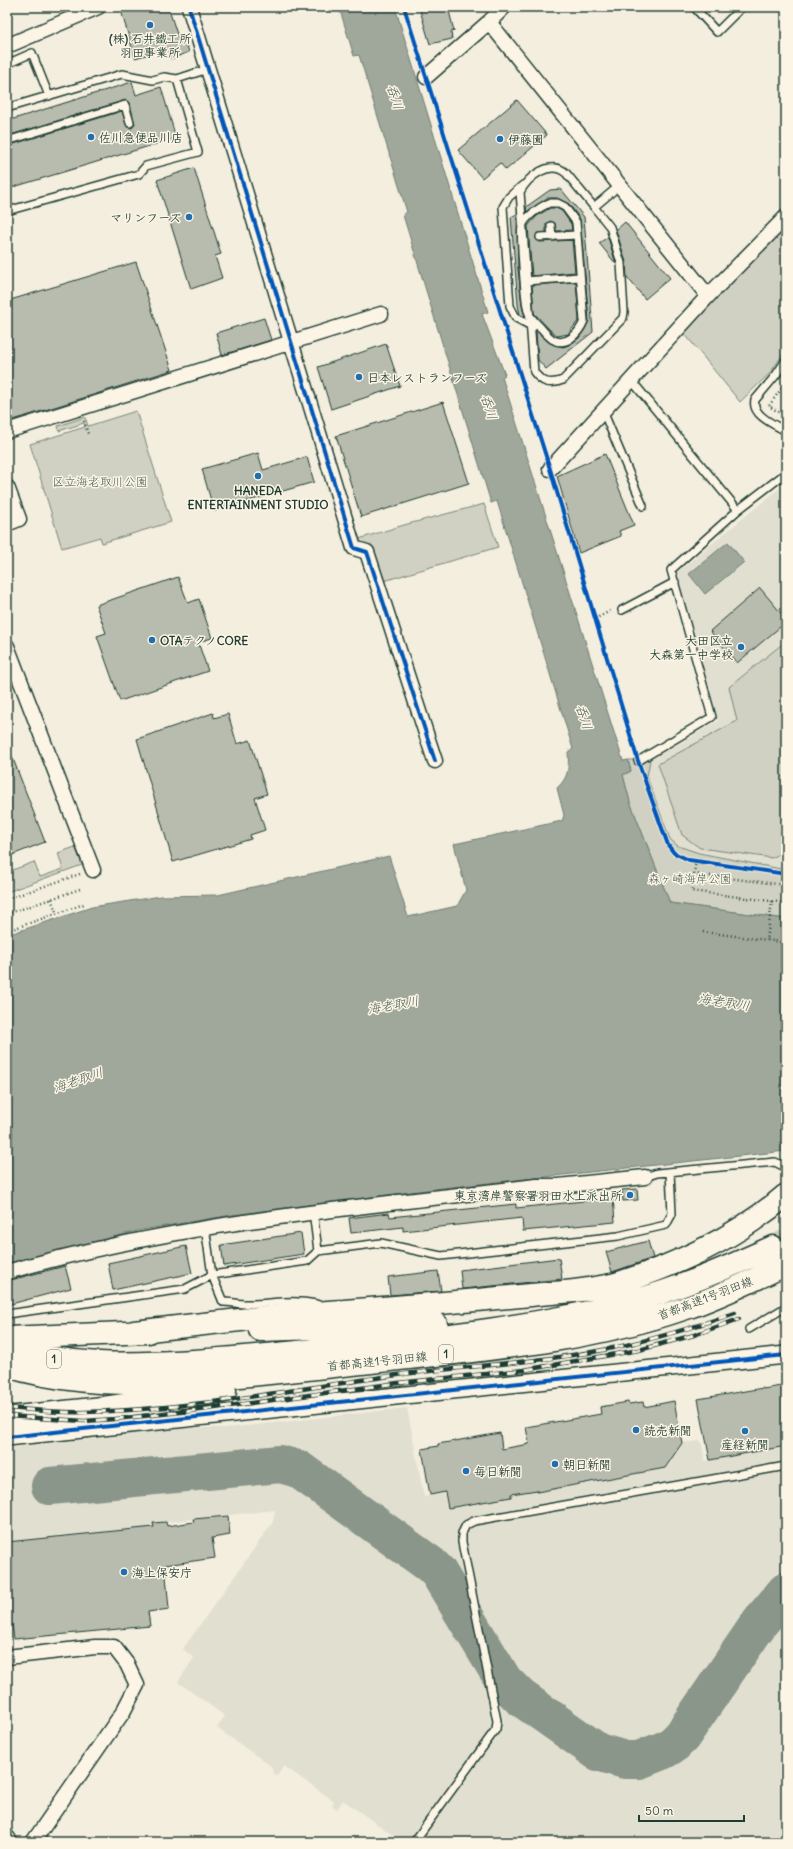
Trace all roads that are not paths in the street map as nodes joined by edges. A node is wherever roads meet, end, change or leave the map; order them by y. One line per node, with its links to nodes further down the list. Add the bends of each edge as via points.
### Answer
1 (98, 7): 7 (street)
2 (189, 7): 9 (street)
3 (504, 7): 6 (street)
4 (694, 7): 5 (lane, via 717,32)
5 (742, 7)
6 (489, 22): 10 (street); 17 (street)
7 (7, 46)
8 (7, 64): 12 (lane, via 32,53)
9 (208, 69): 11 (lane); 30 (street)
10 (426, 77)
11 (177, 79): 12 (lane, via 164,77 153,80 122,74); 19 (lane, via 198,152 146,166 139,174)
12 (49, 96): 13 (lane)
13 (7, 108)
14 (130, 123): 15 (lane, via 125,105)
15 (7, 141)
16 (524, 184): 18 (lane, via 545,168 561,169); 18 (lane, via 520,192 534,372 547,383 555,384 563,380 623,318 621,263 610,226); 29 (lane, via 509,197 503,207 510,306 516,318)
17 (619, 186): 18 (lane); 27 (street)
18 (594, 207)
19 (7, 211)
20 (786, 217): 27 (street)
21 (551, 226): 24 (lane)
22 (577, 235): 24 (lane); 25 (lane); 26 (lane, via 574,217 565,206 558,203 543,206 528,218 521,228)
23 (540, 237): 24 (lane)
24 (552, 237)
25 (580, 277): 26 (lane); 29 (lane, via 584,321 580,330 570,339 559,342 551,339)
26 (525, 281): 29 (lane, via 528,312)
27 (708, 296): 32 (street)
28 (381, 314): 30 (street)
29 (546, 333)
30 (290, 343): 34 (street); 45 (street, via 354,548 367,552)
31 (786, 360): 35 (lane, via 753,404 762,416)
32 (632, 380): 33 (street); 40 (lane)
33 (604, 411): 36 (street); 39 (lane)
34 (7, 431)
35 (786, 431)
36 (550, 469)
37 (786, 473): 40 (lane)
38 (7, 487): 41 (street, via 19,519)
39 (643, 506)
40 (738, 510): 42 (lane, via 671,570)
41 (7, 524)
42 (675, 582): 43 (lane); 46 (lane, via 712,717)
43 (622, 610)
44 (7, 646): 47 (street)
45 (435, 761)
46 (638, 761)
47 (93, 870)
48 (786, 1170): 49 (lane, via 775,1162)
49 (670, 1172): 50 (lane); 54 (lane, via 672,1214 666,1225 618,1236 441,1256 381,1244)
50 (645, 1177): 52 (street)
51 (786, 1195): 58 (highway, via 765,1213 726,1239 688,1258 617,1283 580,1290 502,1298)
52 (313, 1211): 53 (street); 54 (lane)
53 (205, 1227): 55 (street, via 90,1250); 56 (lane)
54 (318, 1251): 56 (lane, via 307,1261)
55 (7, 1272)
56 (212, 1275): 58 (lane, via 223,1302 304,1302); 60 (lane, via 185,1289)
57 (786, 1307): 61 (lane)
58 (343, 1311): 62 (highway, via 282,1315)
59 (584, 1313): 62 (highway, via 293,1330); 66 (highway, 首都高速1号羽田線 / 1, via 630,1302 722,1270 778,1256 733,1290 634,1324 587,1335 500,1348); 68 (highway, 首都高速1号羽田線 / 1, via 530,1323 387,1342 256,1356 134,1365)
60 (7, 1314)
61 (749, 1329)
62 (134, 1332): 63 (highway)
63 (7, 1338)
64 (7, 1347): 68 (highway, 首都高速1号羽田線 / 1)
65 (786, 1355): 70 (street)
66 (372, 1362): 68 (highway, 首都高速1号羽田線 / 1, via 159,1383); 69 (highway, via 212,1393)
67 (7, 1366): 68 (highway, 首都高速1号羽田線 / 1, via 54,1378)
68 (100, 1374)
69 (7, 1418)
70 (7, 1438)
71 (786, 1466): 76 (lane, via 466,1525 462,1533 462,1542 497,1721 496,1729)
72 (7, 1657): 75 (street, via 114,1647 127,1664 137,1685 123,1712)
73 (7, 1839): 74 (street)
74 (7, 1842)
75 (33, 1842)
76 (414, 1842)

